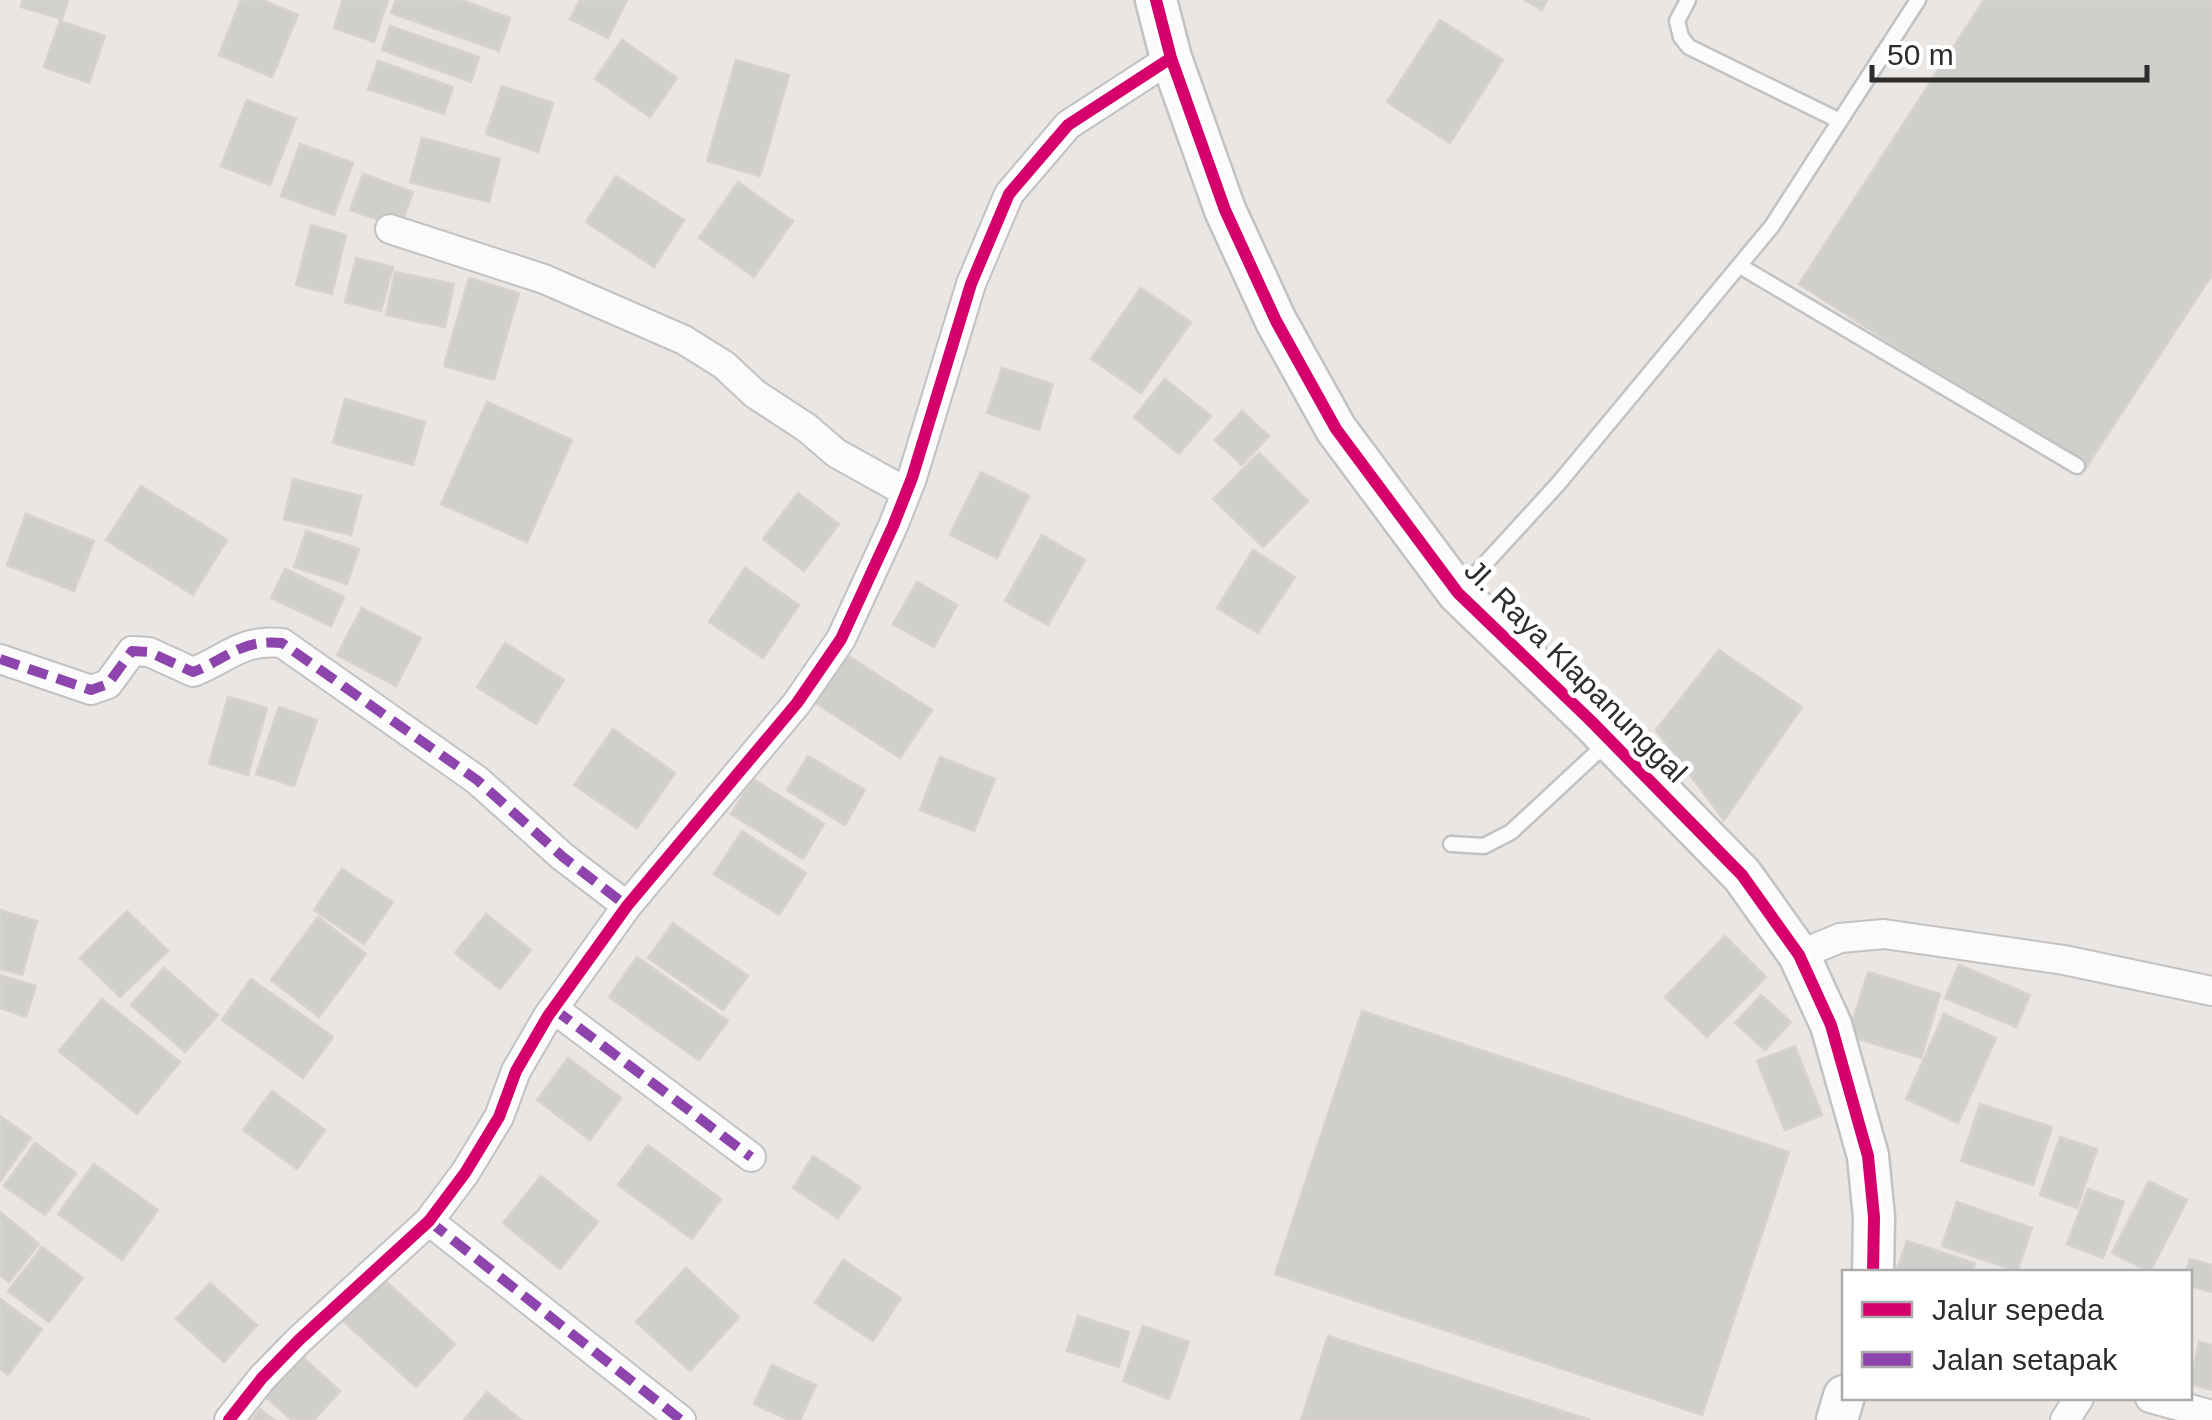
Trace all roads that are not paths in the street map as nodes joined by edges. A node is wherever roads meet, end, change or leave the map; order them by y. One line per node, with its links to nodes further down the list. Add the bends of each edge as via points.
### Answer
1 (1156, 0): 4 (street, Jl. Raya Klapanunggal)
2 (1688, 0): 5 (lane, via 1677,20 1689,48)
3 (1918, 0): 5 (lane)
4 (1170, 58): 9 (street, via 1068,124 1009,194 970,284); 10 (street, Jl. Raya Klapanunggal, via 1225,210 1276,321 1336,429)
5 (1840, 121): 7 (lane)
6 (390, 230): 9 (street, via 544,280 684,340 836,453)
7 (1740, 266): 8 (lane); 10 (lane)
8 (2077, 466)
9 (906, 492): 14 (street, via 868,587 830,655)
10 (1458, 593): 12 (street, Jl. Raya Klapanunggal)
11 (0, 659): 14 (street, via 91,690 108,684 132,652 193,672 236,649 282,643 477,780)
12 (1610, 740): 13 (lane, via 1512,832 1484,846); 15 (street, Jl. Raya Klapanunggal, via 1742,875)
13 (1451, 844)
14 (626, 906): 17 (street)
15 (1799, 954): 16 (street, via 1840,938 1884,934 2064,960); 20 (street, Jl. Raya Klapanunggal, via 1831,1026 1868,1156)
16 (2212, 991)
17 (554, 1008): 18 (street); 19 (street, via 516,1071 499,1117)
18 (751, 1157)
19 (429, 1221): 23 (street, via 300,1340); 24 (street)
20 (1874, 1270)
21 (2157, 1400): 22 (street)
22 (2212, 1415)
23 (228, 1420)
24 (680, 1420)

